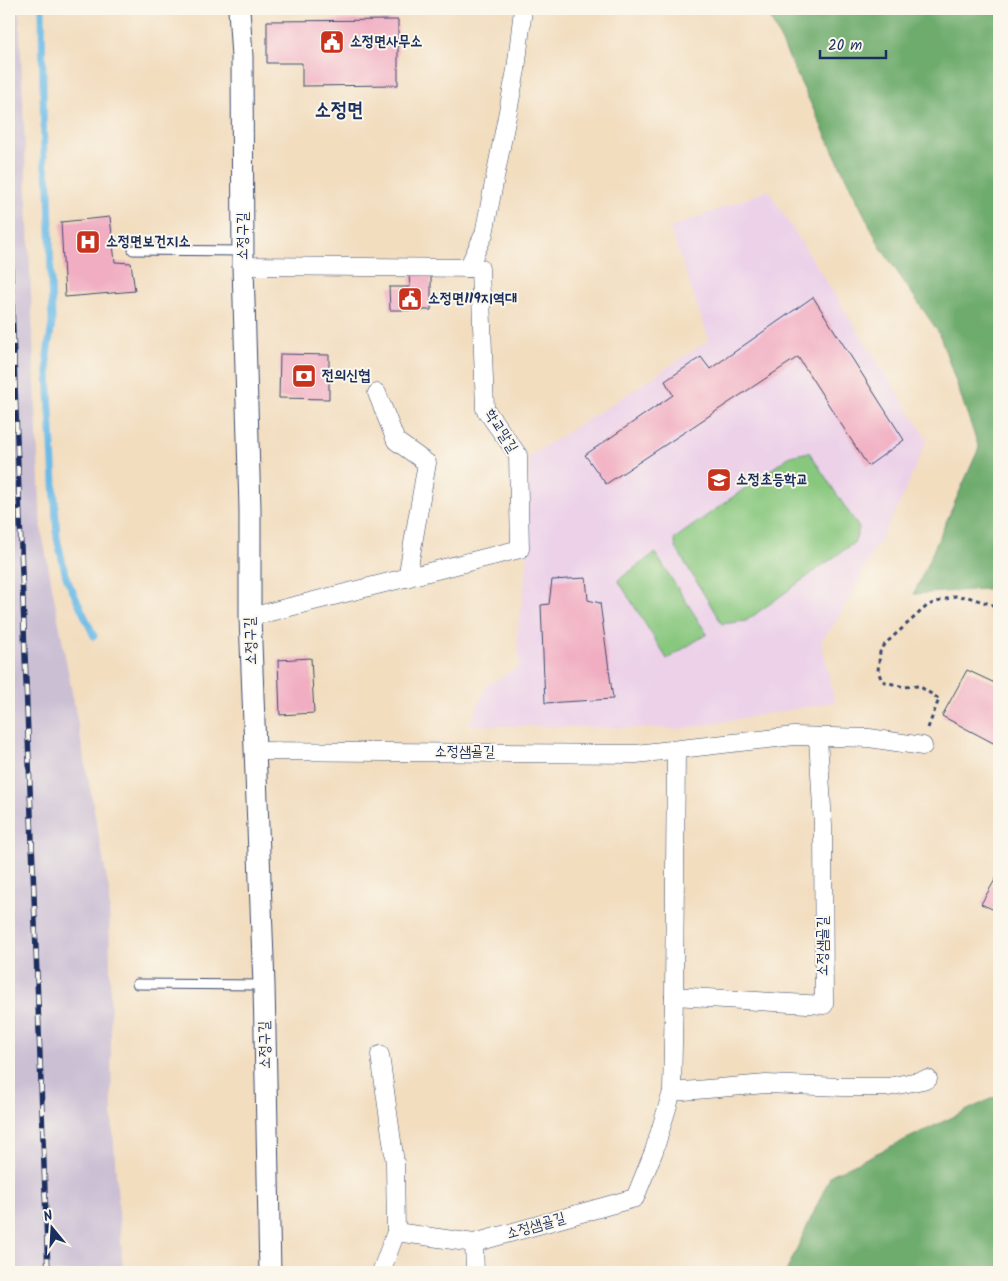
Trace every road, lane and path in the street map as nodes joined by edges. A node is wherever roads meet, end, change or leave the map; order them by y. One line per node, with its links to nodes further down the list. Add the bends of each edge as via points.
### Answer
1 (239, 9): 4 (street, 소정구길)
2 (523, 9): 5 (street, via 516,70 484,234)
3 (133, 250): 4 (lane)
4 (243, 258): 5 (street); 9 (street, 소정구길)
5 (468, 268): 7 (street, 학교말길, via 480,268 485,409 518,456 520,549)
6 (377, 393): 7 (street, via 396,441 427,463)
7 (407, 578): 9 (street, 학교말길)
8 (999, 604): 11 (path, via 996,606 955,596 928,605 880,652 878,670 882,681 904,687 919,686 939,699)
9 (250, 617): 13 (street, 소정구길)
10 (818, 737): 11 (street, 소정샘골길, via 869,738); 12 (street, 소정샘골길, via 794,736); 16 (street, 소정샘골길, via 823,826 824,1005)
11 (920, 746)
12 (676, 750): 13 (street, 소정샘골길, via 636,754); 16 (street, 소정샘골길)
13 (255, 751): 15 (street, 소정구길)
14 (137, 984): 15 (lane)
15 (264, 986): 22 (street, 소정구길)
16 (674, 996): 19 (street, 소정샘골길)
17 (380, 1055): 20 (street, via 395,1163)
18 (928, 1079): 19 (street, via 888,1087 766,1084)
19 (672, 1092): 21 (street, 소정샘골길, via 654,1152 635,1198)
20 (396, 1232): 21 (street, 소정샘골길); 23 (street)
21 (474, 1243): 24 (street)
22 (270, 1272)
23 (381, 1272)
24 (475, 1272)

